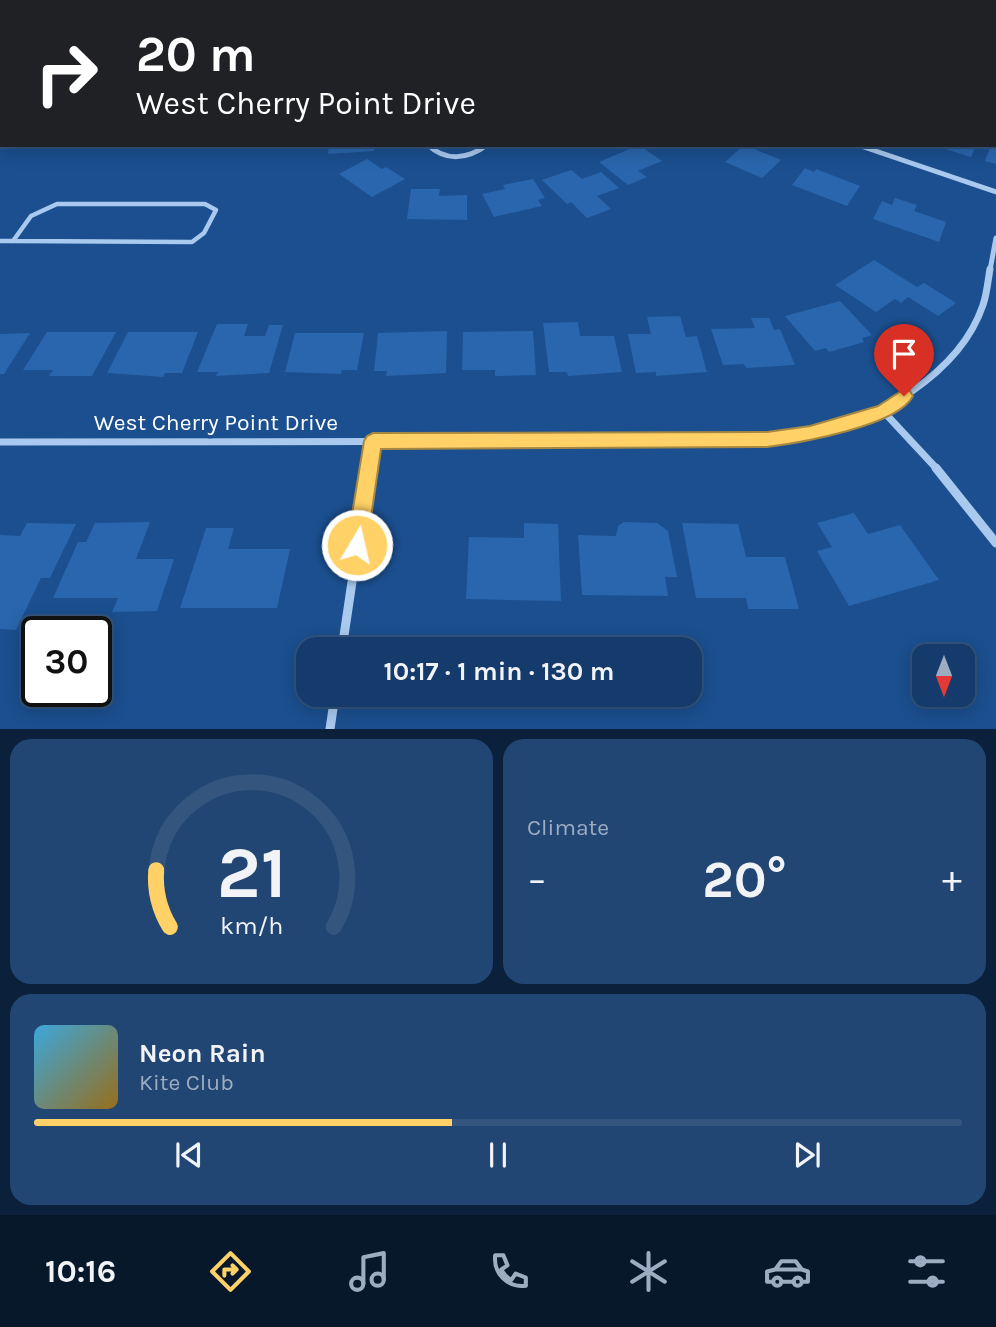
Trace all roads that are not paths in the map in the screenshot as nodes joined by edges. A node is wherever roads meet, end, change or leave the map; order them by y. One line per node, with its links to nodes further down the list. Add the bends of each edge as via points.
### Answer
1 (430, 147): 2 (street, via 436,153 458,157)
2 (486, 147)
3 (865, 147): 4 (street)
4 (996, 192)
5 (996, 239): 8 (street, West Cherry Point Drive, via 983,305 971,330 952,357)
6 (0, 241): 7 (lane)
7 (13, 241): 7 (lane, via 31,216 57,204 205,204 216,210 204,233 192,242)
8 (883, 411): 9 (street, West Cherry Point Drive, via 810,434 767,439); 11 (street, via 923,452)
9 (373, 441): 10 (street, West Cherry Point Drive); 12 (street)
10 (0, 442)
11 (996, 543)
12 (344, 637)
13 (333, 707): 14 (street)
14 (330, 729)

